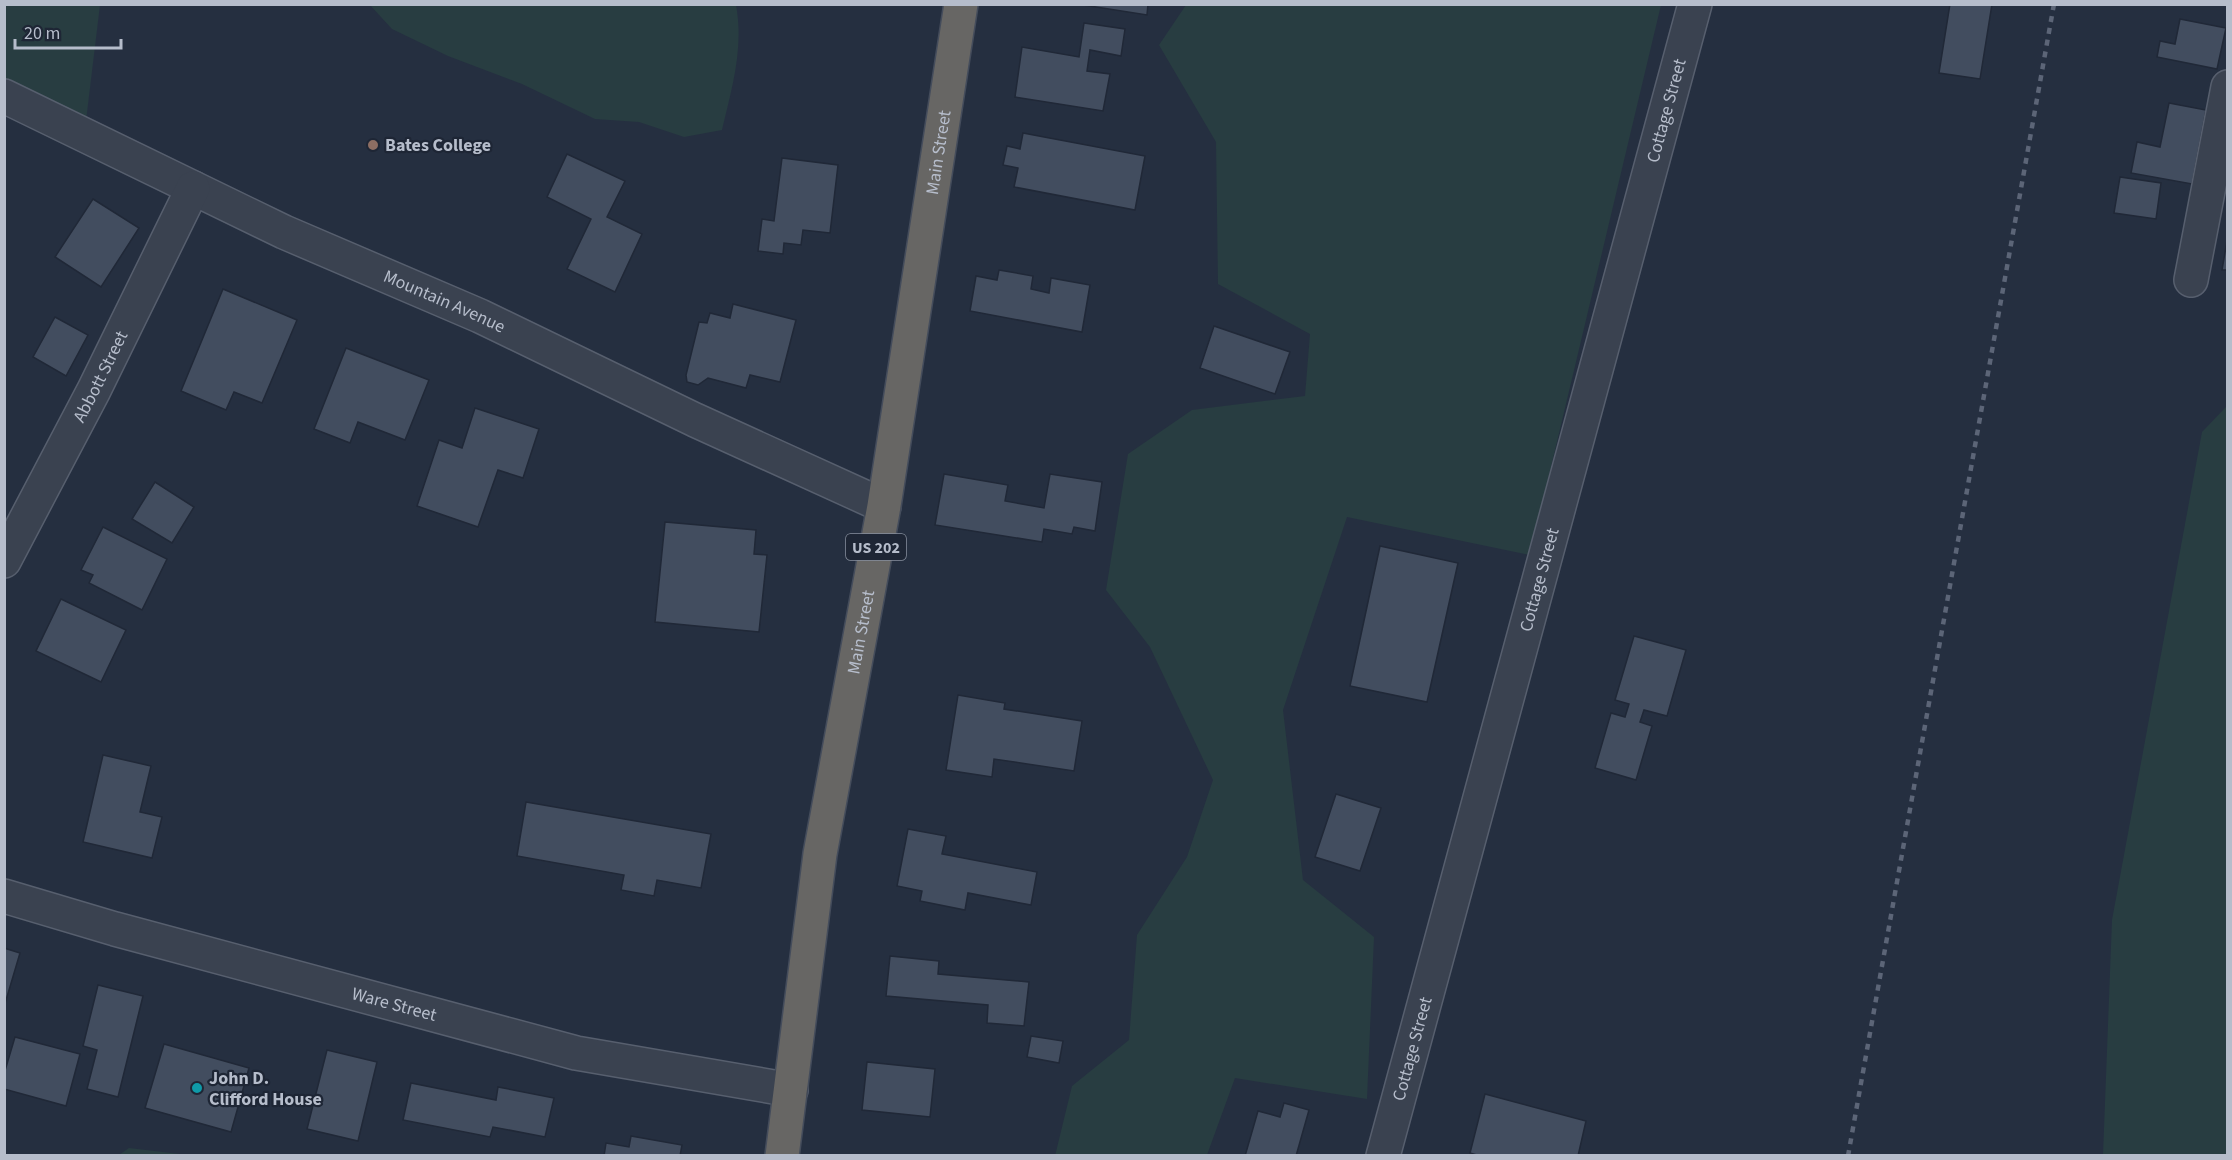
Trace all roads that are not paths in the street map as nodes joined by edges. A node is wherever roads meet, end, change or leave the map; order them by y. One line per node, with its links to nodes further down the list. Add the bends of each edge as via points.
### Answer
1 (961, 4): 7 (highway, Main Street / US 202)
2 (1695, 4): 12 (street, Cottage Street)
3 (2228, 87): 6 (street)
4 (4, 96): 5 (street, Mountain Avenue)
5 (193, 188): 7 (street, Mountain Avenue, via 480,316); 8 (street, Abbott Street)
6 (2191, 280)
7 (884, 506): 10 (highway, Main Street / US 202, via 820,854)
8 (4, 561)
9 (4, 896): 10 (street, Ware Street, via 576,1053)
10 (790, 1090): 11 (highway, Main Street / US 202)
11 (782, 1155)
12 (1383, 1155)

